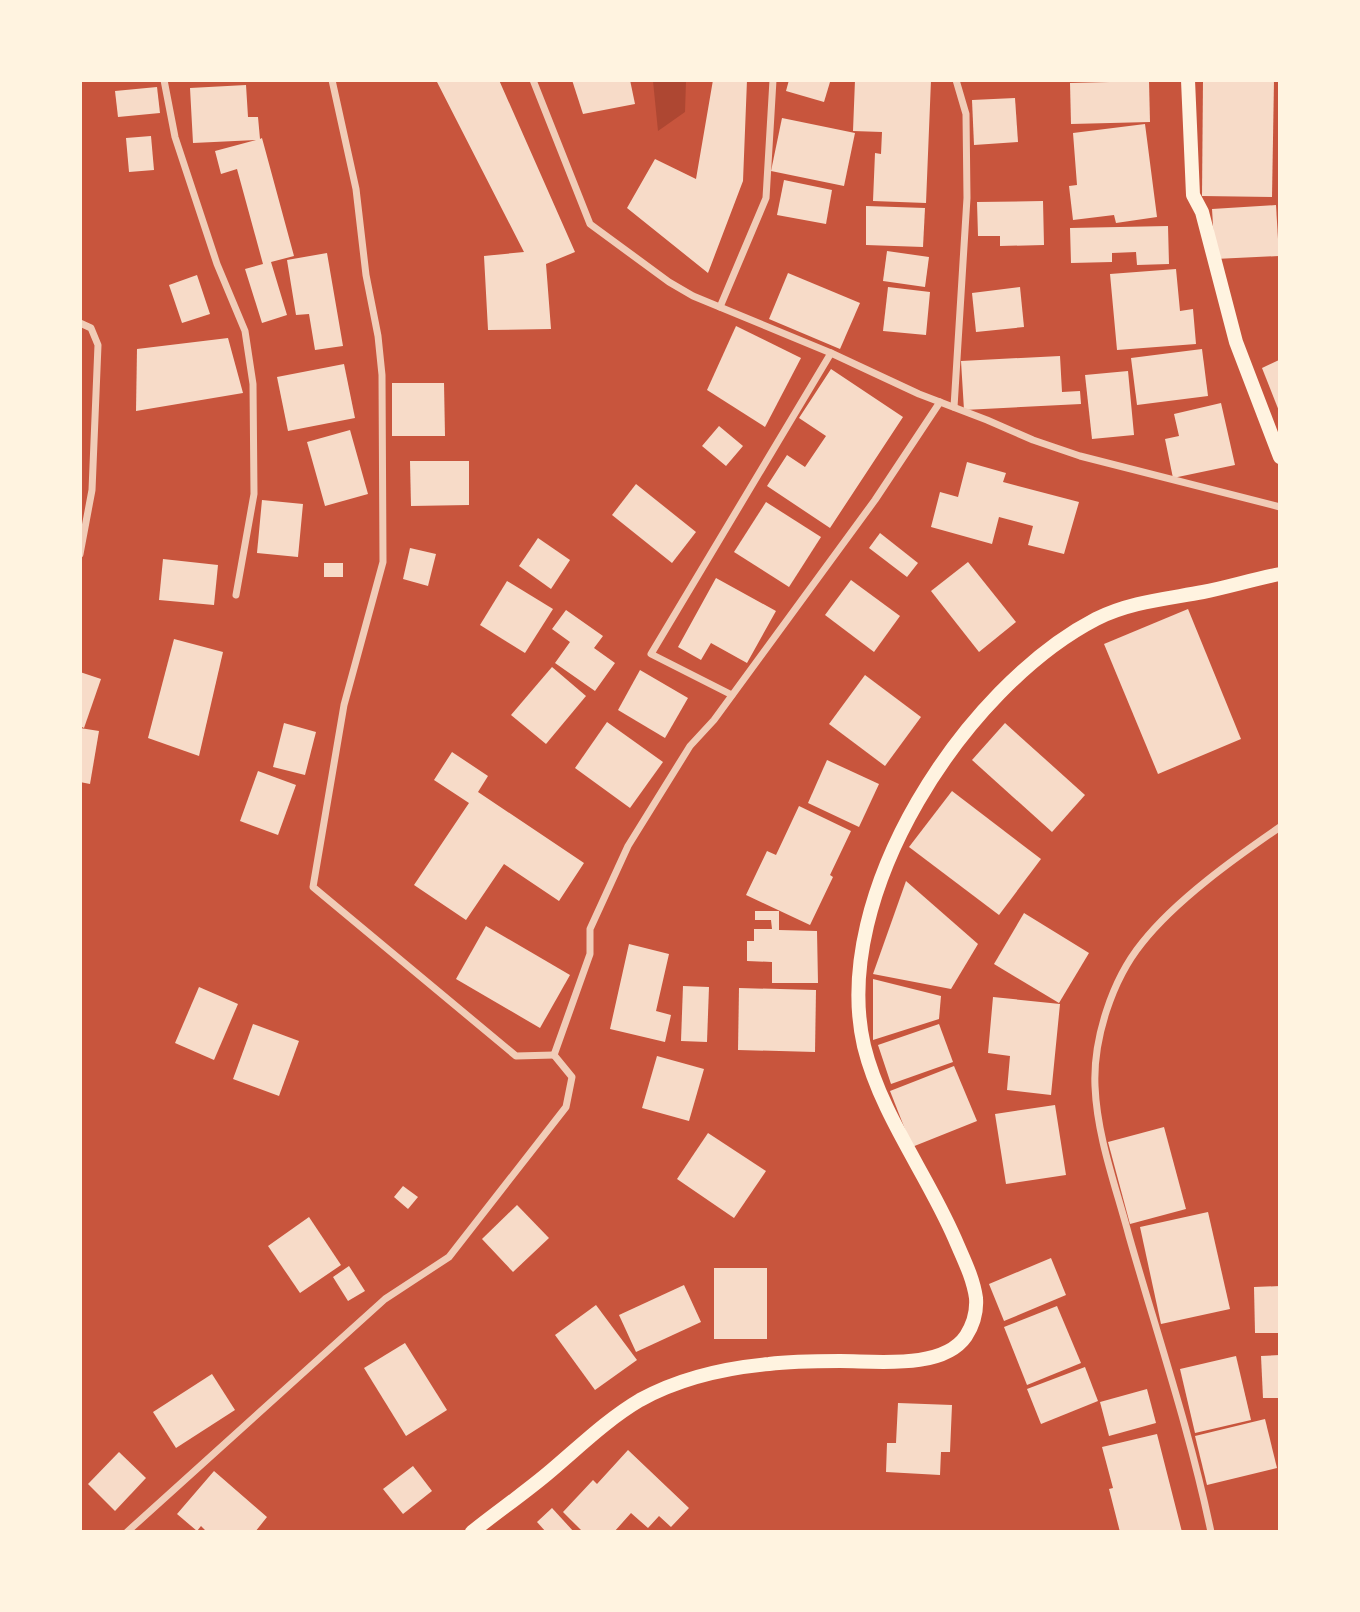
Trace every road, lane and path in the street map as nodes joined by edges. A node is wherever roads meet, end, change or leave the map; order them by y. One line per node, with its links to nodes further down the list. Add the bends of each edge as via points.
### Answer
1 (164, 80): 16 (street, via 175,137 217,264 245,331 253,384 254,494)
2 (332, 80): 19 (street, via 356,189 378,336 383,562 344,705 313,887 516,1056)
3 (533, 80): 7 (street, via 590,224 669,282)
4 (773, 80): 7 (street, via 766,198)
5 (956, 80): 11 (street, via 966,114 967,198)
6 (1188, 80): 12 (main road, via 1193,195 1202,212 1236,342)
7 (720, 307): 9 (street)
8 (80, 323): 14 (street, via 91,328 98,345 92,490)
9 (831, 353): 10 (street); 17 (street, via 651,654)
10 (940, 402): 11 (street); 17 (street, via 876,500)
11 (954, 407): 13 (street, via 1080,456)
12 (1279, 457)
13 (1279, 507)
14 (80, 554)
15 (1279, 574): 21 (main road, via 1121,608 1045,653 997,696 951,751 933,776 878,884 860,970 864,1044 875,1080 971,1277 974,1321 965,1337 954,1349 917,1360 767,1364 670,1387 620,1414)
16 (236, 595)
17 (732, 695): 19 (street, via 690,746 628,846 590,929 590,954)
18 (1279, 827): 22 (street, via 1206,882 1142,943 1110,1004 1095,1069 1097,1110 1110,1169 1188,1433)
19 (554, 1055): 20 (street, via 572,1077 566,1107 449,1257 385,1299)
20 (127, 1531)
21 (472, 1531)
22 (1211, 1531)

